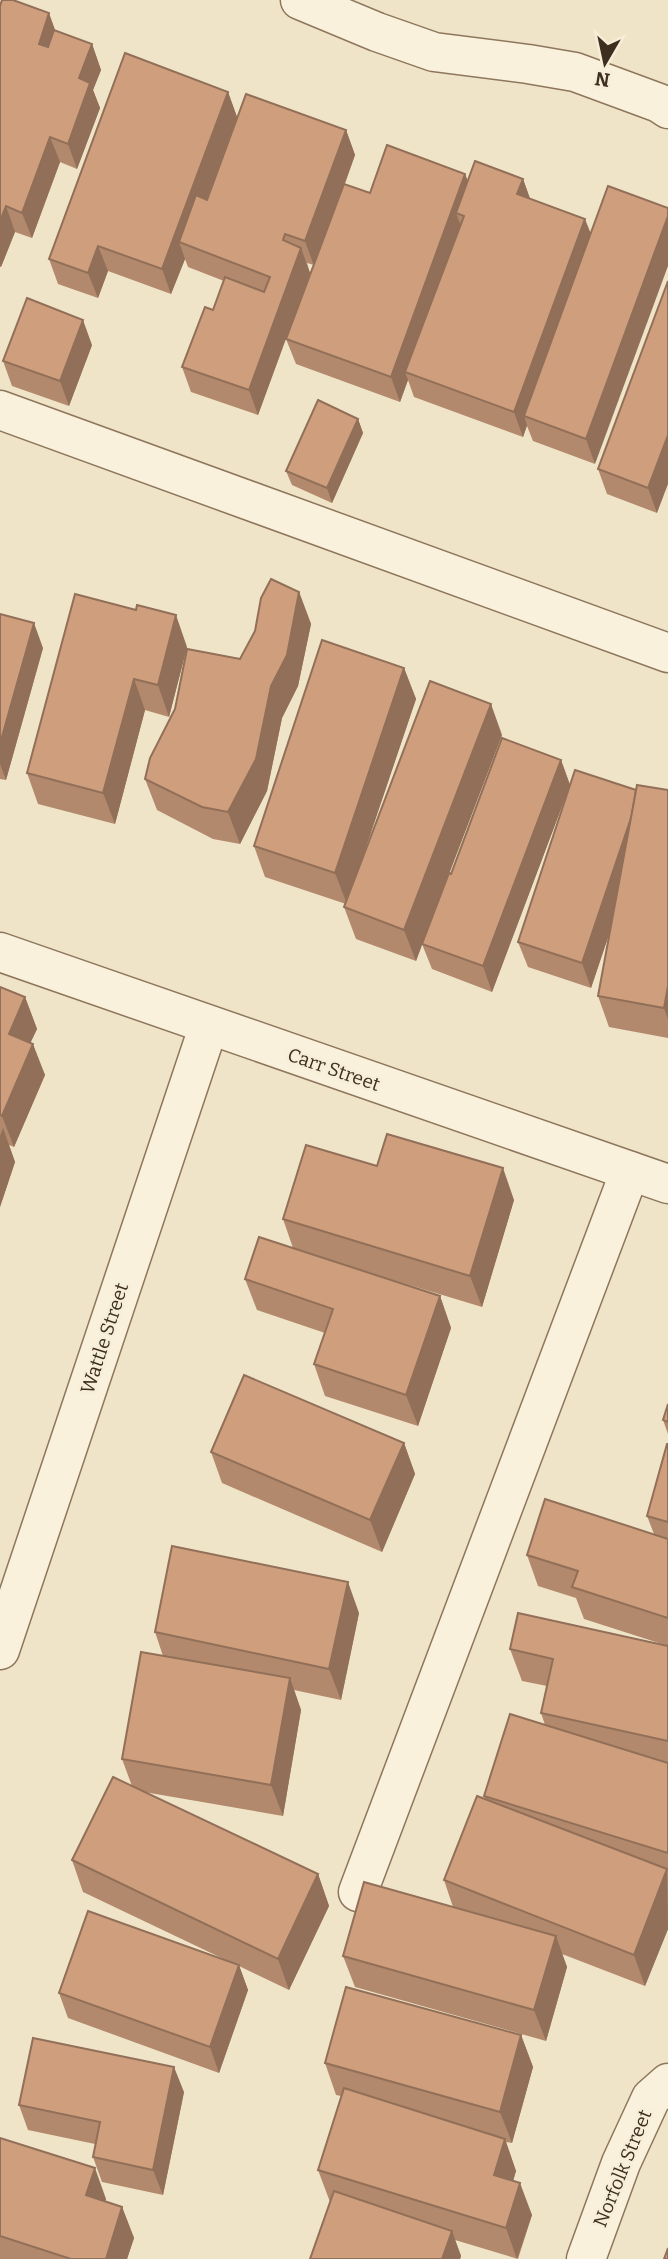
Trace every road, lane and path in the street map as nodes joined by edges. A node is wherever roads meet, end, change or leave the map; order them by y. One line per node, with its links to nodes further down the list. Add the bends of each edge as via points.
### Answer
1 (300, 0): 2 (street, via 434,52 575,72)
2 (665, 98)
3 (0, 410): 4 (street)
4 (668, 653)
5 (0, 952): 6 (street, Carr Street)
6 (209, 1025): 7 (street, Carr Street); 9 (street, Wattle Street)
7 (630, 1171): 8 (street, Carr Street); 10 (street)
8 (668, 1184)
9 (0, 1650)
10 (358, 1892)
11 (668, 2083): 12 (street, Norfolk Street, via 651,2098)
12 (586, 2259)

